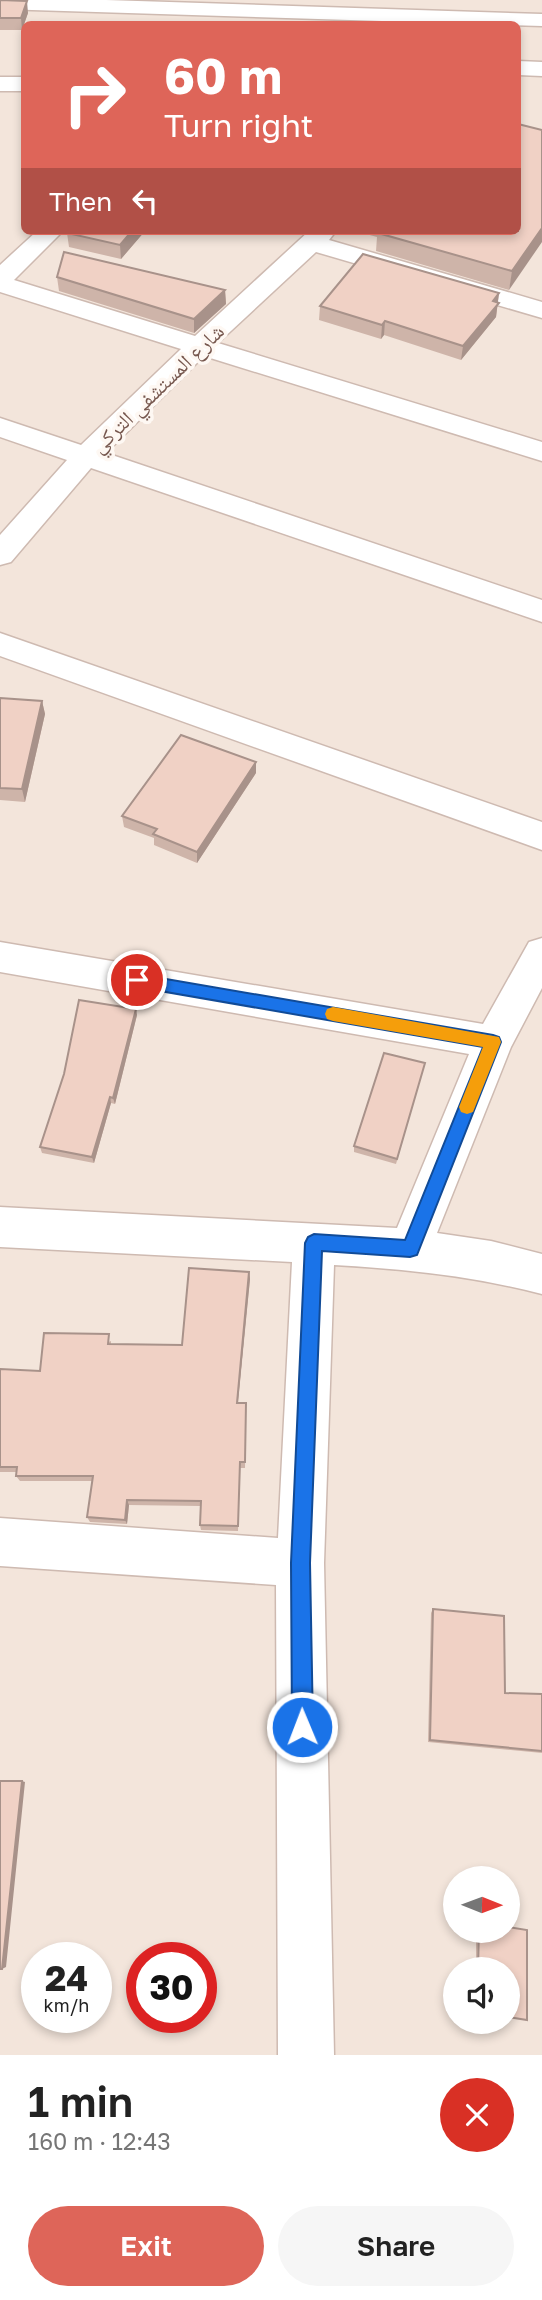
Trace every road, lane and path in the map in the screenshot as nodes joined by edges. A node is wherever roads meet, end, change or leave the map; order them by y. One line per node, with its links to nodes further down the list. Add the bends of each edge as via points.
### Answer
1 (0, 4): 2 (street)
2 (52, 10): 3 (street)
3 (206, 11): 4 (street)
4 (441, 14): 5 (street)
5 (542, 20)
6 (521, 68): 7 (street)
7 (542, 69)
8 (0, 84): 9 (street)
9 (21, 84)
10 (47, 235): 12 (street)
11 (318, 237): 13 (street); 14 (street, شارع المستشفي التركي)
12 (0, 282): 14 (street)
13 (542, 310)
14 (199, 346): 16 (street); 17 (street, شارع المستشفي التركي)
15 (0, 427): 17 (street)
16 (542, 452)
17 (86, 456): 18 (street, شارع المستشفي التركي); 19 (street)
18 (0, 555)
19 (542, 611)
20 (0, 644): 21 (street)
21 (542, 836)
22 (542, 953): 24 (street)
23 (0, 957): 24 (street)
24 (493, 1042): 27 (street)
25 (0, 1227): 26 (street)
26 (314, 1243): 27 (street); 30 (street)
27 (410, 1249): 28 (street)
28 (542, 1274)
29 (0, 1542): 30 (street)
30 (300, 1563): 31 (street)
31 (306, 2055)

